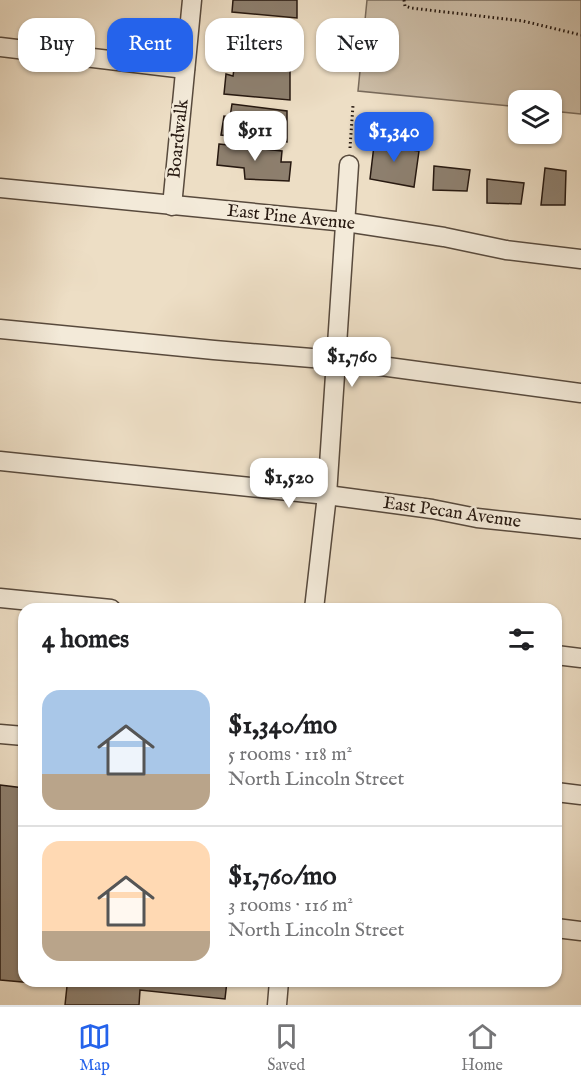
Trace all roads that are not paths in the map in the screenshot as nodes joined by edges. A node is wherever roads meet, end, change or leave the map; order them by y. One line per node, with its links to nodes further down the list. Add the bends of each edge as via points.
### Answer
1 (192, 0): 2 (street, Boardwalk)
2 (190, 18)
3 (0, 47): 4 (street)
4 (107, 60)
5 (185, 72): 8 (street, Boardwalk)
6 (349, 165): 9 (street)
7 (0, 188): 8 (street, East Pine Avenue)
8 (172, 206): 9 (street, East Pine Avenue)
9 (346, 222): 10 (street, East Pine Avenue); 12 (street)
10 (581, 259)
11 (0, 329): 12 (street)
12 (336, 360): 13 (street); 15 (street)
13 (581, 393)
14 (0, 461): 15 (street, East Pecan Avenue)
15 (327, 495): 16 (street, East Pecan Avenue); 19 (street)
16 (581, 529)
17 (0, 598): 18 (street)
18 (50, 603)
19 (315, 603)
20 (562, 656): 21 (street)
21 (581, 658)
22 (0, 734): 23 (street)
23 (18, 736)
24 (562, 793): 25 (street)
25 (581, 795)
26 (562, 929): 27 (street)
27 (581, 931)
28 (278, 987): 29 (street)
29 (277, 1005)

